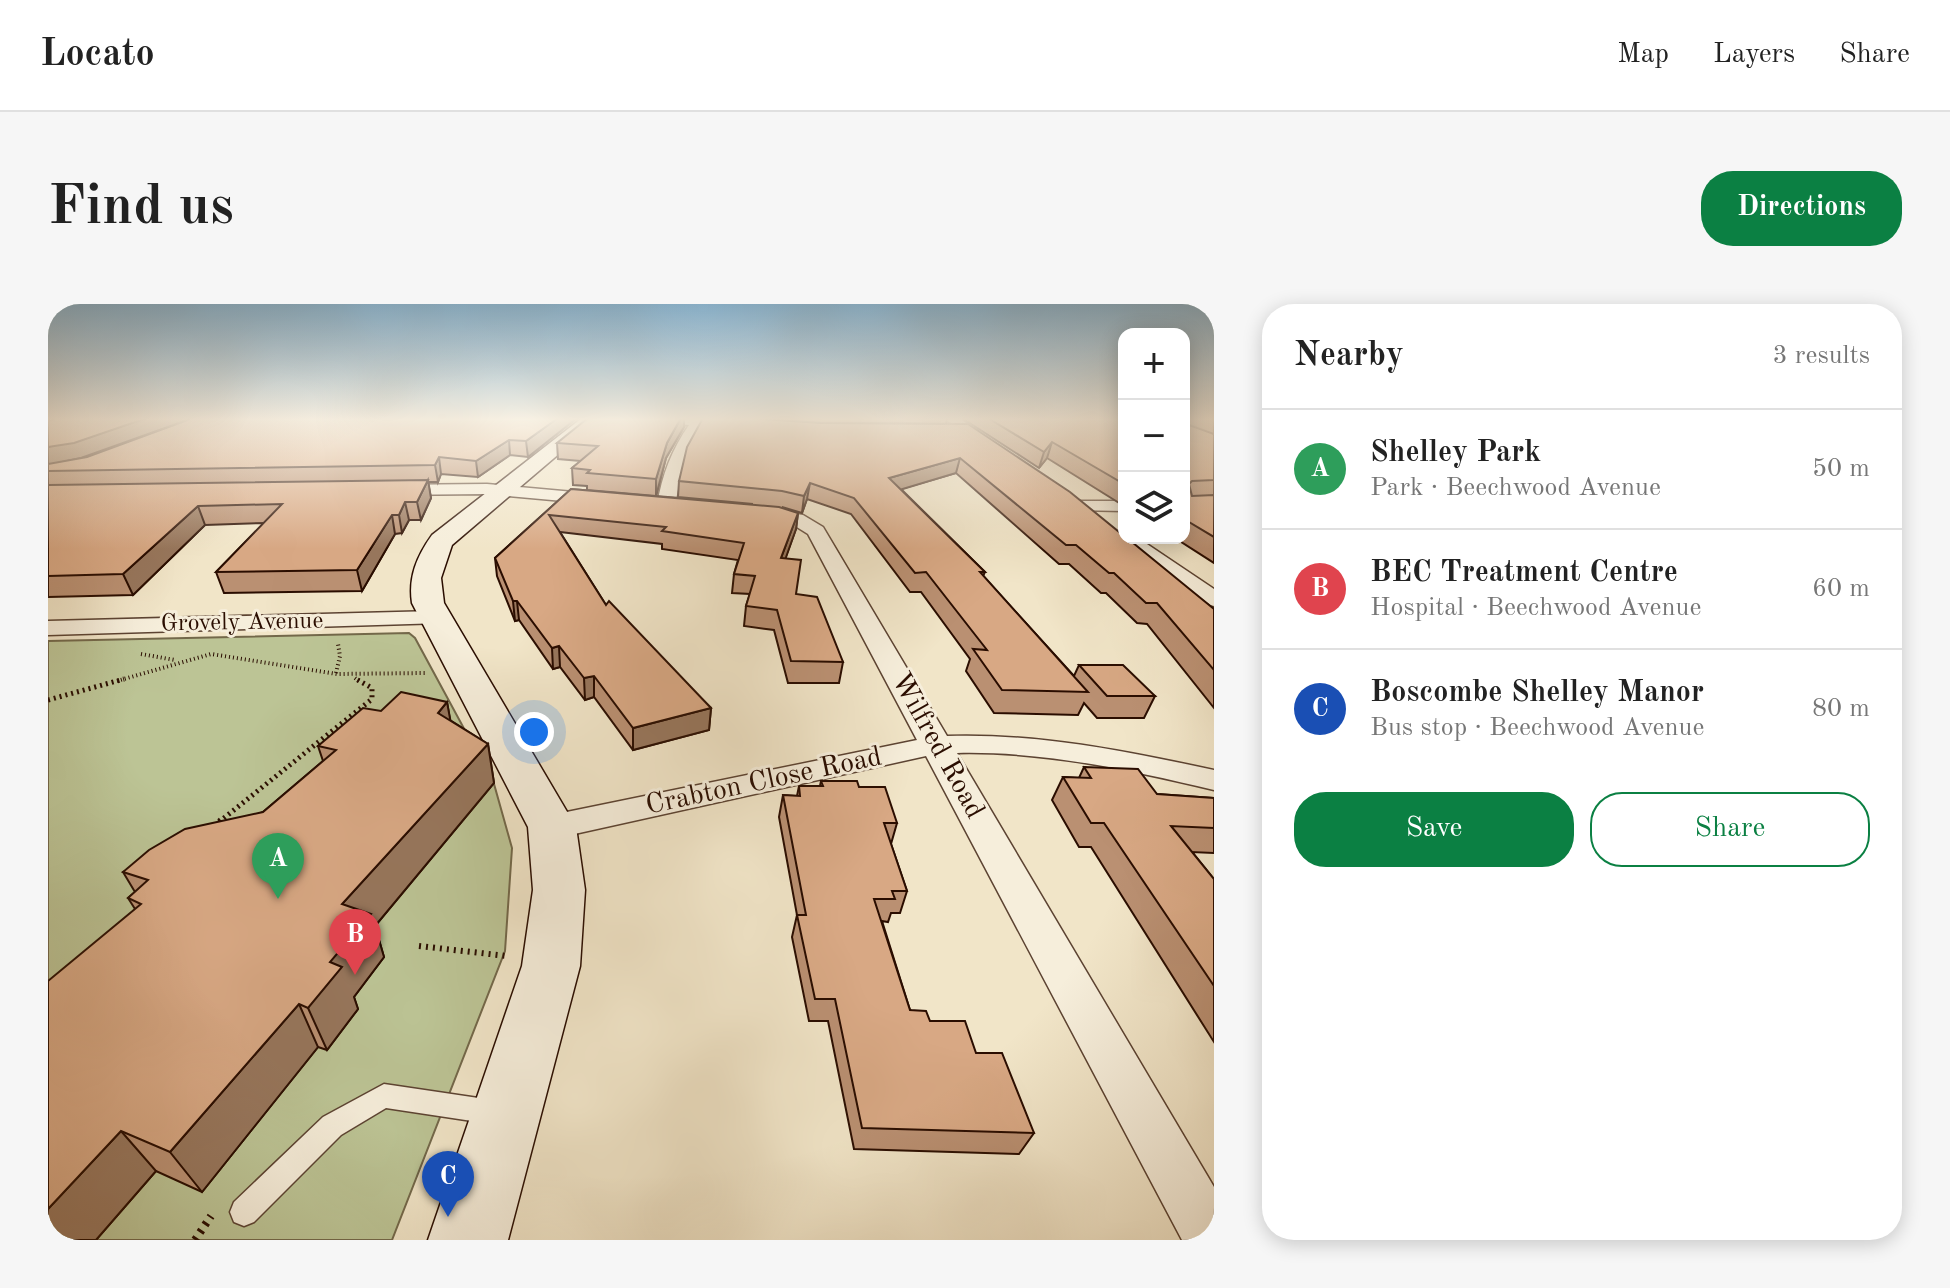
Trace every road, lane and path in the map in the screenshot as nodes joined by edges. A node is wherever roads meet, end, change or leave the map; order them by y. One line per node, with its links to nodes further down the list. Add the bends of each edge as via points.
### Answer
1 (537, 462): 4 (street)
2 (677, 462): 6 (street)
3 (368, 490): 4 (street)
4 (501, 490): 5 (street); 11 (street, via 441,541 428,563 425,590)
5 (622, 501)
6 (666, 505)
7 (1118, 506): 9 (street, via 1072,502)
8 (737, 511): 16 (street, Wilfred Road, via 797,519 816,531)
9 (1116, 532): 10 (street)
10 (1214, 599)
11 (435, 618): 12 (street, Grovely Avenue); 13 (street)
12 (48, 628)
13 (463, 668): 14 (path); 18 (street)
14 (350, 676): 15 (path, via 211,654); 19 (path, via 372,688 372,699)
15 (48, 700)
16 (936, 745): 17 (street, Crabton Close Road, via 1049,747); 18 (street, Crabton Close Road); 25 (street, Wilfred Road)
17 (1214, 780)
18 (552, 827): 21 (street, via 559,890)
19 (210, 829)
20 (419, 946): 21 (path)
21 (551, 960): 22 (street)
22 (505, 1114): 23 (lane, via 384,1096 332,1126); 24 (street)
23 (244, 1212)
24 (468, 1240)
25 (1213, 1240)

